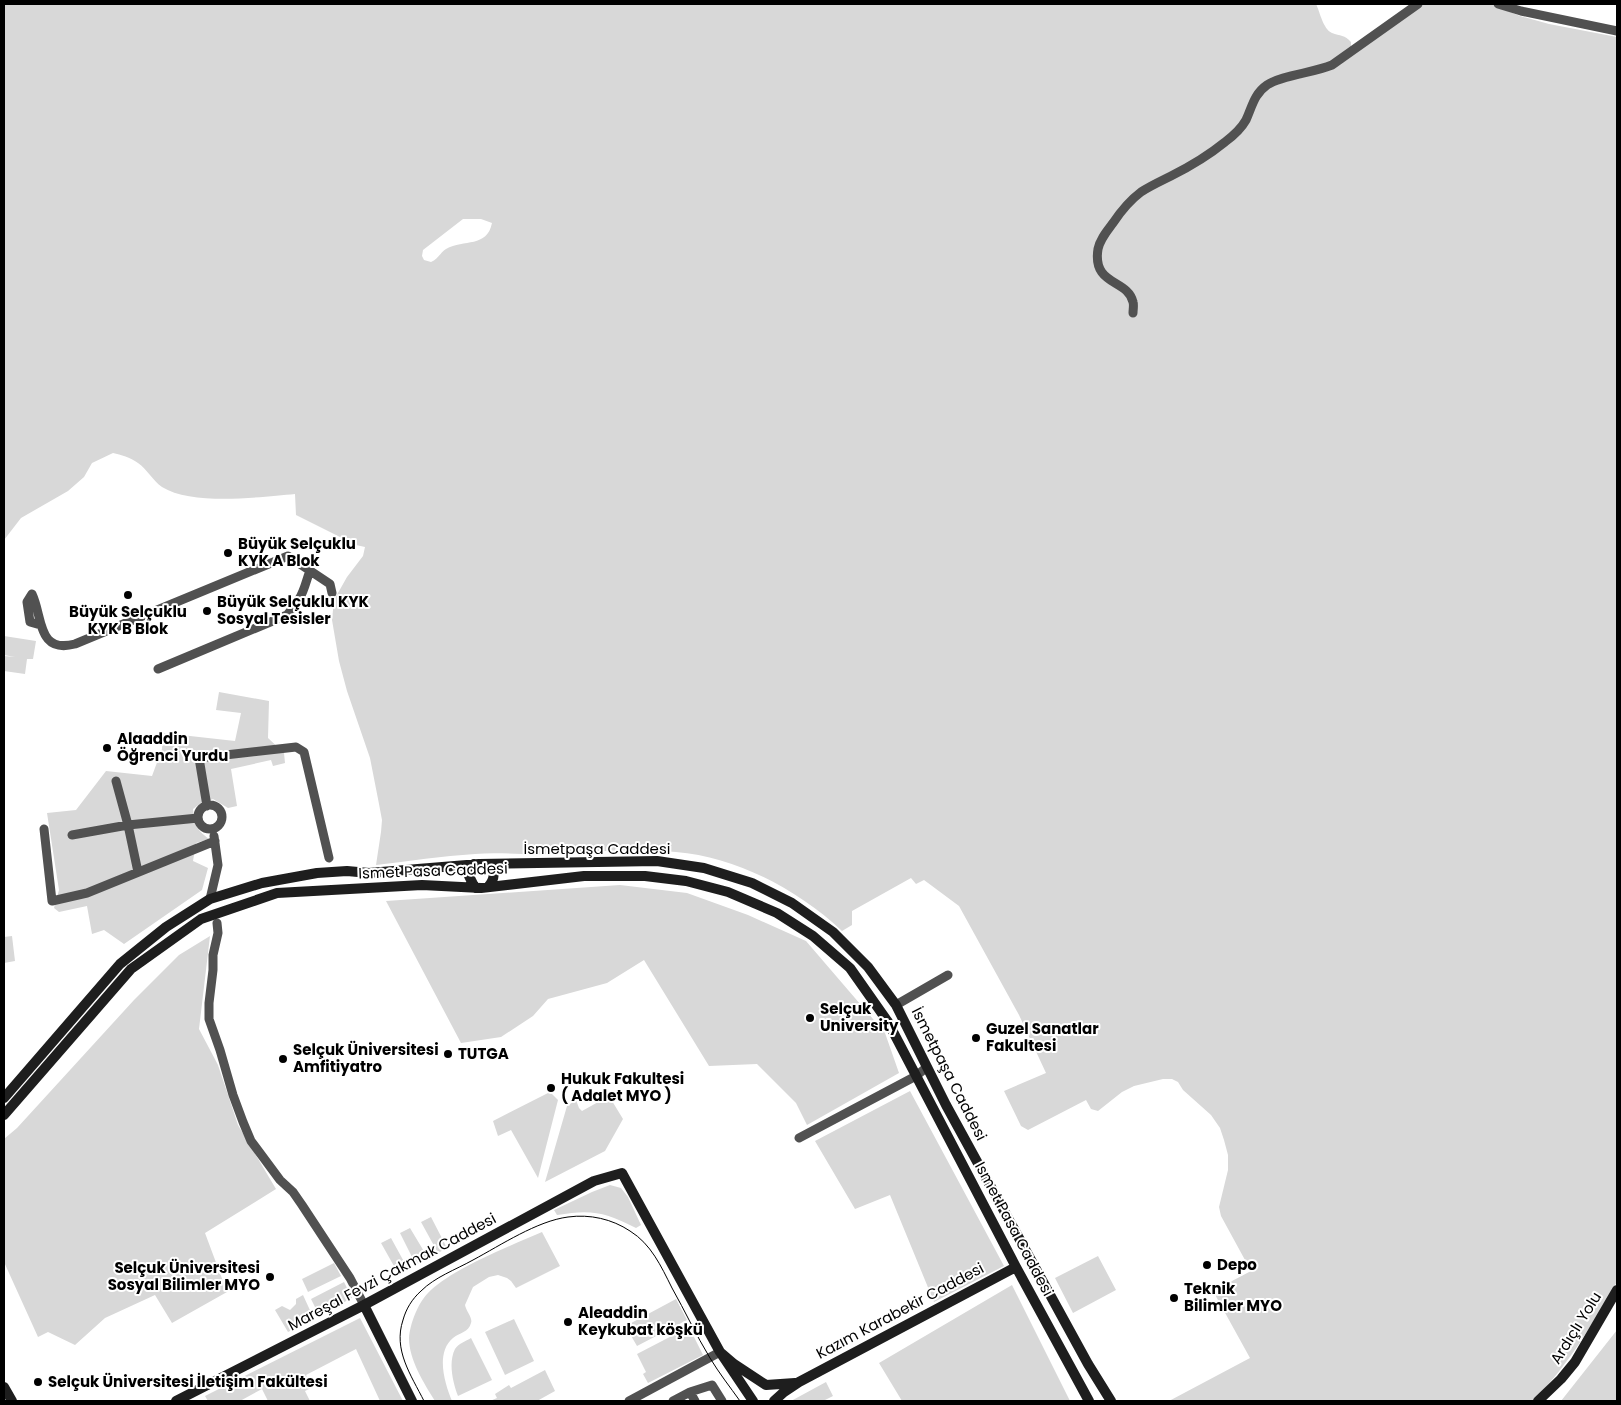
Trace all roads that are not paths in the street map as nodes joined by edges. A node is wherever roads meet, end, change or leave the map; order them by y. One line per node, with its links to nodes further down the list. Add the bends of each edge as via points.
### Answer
1 (1418, 4): 4 (street, via 1332,65 1268,85 1258,93 1238,131 1226,142 1141,192 1120,212 1098,249 1099,268 1130,295)
2 (1498, 4): 3 (street)
3 (1617, 31)
4 (1133, 313)
5 (310, 571): 6 (street, via 330,584); 7 (street, via 288,556 64,647 50,641); 8 (street, via 303,591 287,615)
6 (332, 593)
7 (39, 621)
8 (158, 669)
9 (116, 781): 12 (street)
10 (207, 806): 11 (street); 14 (street, via 214,806 221,815 219,824); 17 (street, via 199,758 296,747 304,752)
11 (198, 818): 12 (street); 14 (street, via 203,827)
12 (128, 825): 15 (street); 20 (street)
13 (44, 829): 20 (street, via 52,901 87,893)
14 (212, 829): 16 (street)
15 (72, 835)
16 (215, 841): 20 (street); 25 (street, via 218,865)
17 (328, 858)
18 (474, 864): 19 (main road, İsmetpaşa Caddesi); 21 (main road, İsmetpaşa Caddesi); 23 (main road, via 469,876)
19 (488, 864): 22 (main road, via 494,875); 28 (main road, İsmetpaşa Caddesi, via 657,861 704,868 752,883 792,903 833,932 868,967)
20 (138, 872)
21 (369, 873): 24 (street); 25 (main road, İsmetpaşa Caddesi, via 317,873 262,883)
22 (488, 887): 23 (main road, Ismet Pasa Caddesi); 30 (main road, Ismet Pasa Caddesi, via 584,876 645,876 686,881 728,892 777,913 814,936 850,968 888,1022)
23 (474, 888): 24 (main road, Ismet Pasa Caddesi, via 422,885)
24 (364, 889): 32 (main road, Ismet Pasa Caddesi, via 277,892 201,919 131,969)
25 (210, 899): 31 (main road, İsmetpaşa Caddesi, via 166,927 120,964)
26 (217, 923): 36 (street, via 209,1019 243,1122 254,1145 302,1204)
27 (948, 975): 28 (street)
28 (896, 1005): 29 (main road, İsmetpaşa Caddesi)
29 (927, 1066): 30 (street); 52 (main road, İsmetpaşa Caddesi)
30 (916, 1076): 33 (street); 34 (main road, Ismet Pasa Caddesi)
31 (4, 1098)
32 (4, 1115)
33 (799, 1138)
34 (1016, 1267): 38 (main road, Kazım Karabekir Caddesi); 51 (main road, Ismet Pasa Caddesi)
35 (1617, 1290): 53 (main road, Ardıçlı Yolu, via 1575,1362)
36 (364, 1305): 37 (main road, Mareşal Fevzi Çakmak Caddesi, via 594,1181 622,1173); 43 (main road, Mareşal Fevzi Çakmak Caddesi); 44 (main road)
37 (720, 1352): 39 (main road); 45 (street); 49 (main road)
38 (799, 1382): 39 (main road); 50 (main road)
39 (766, 1385): 49 (main road, via 755,1388); 50 (main road, via 774,1392)
40 (4, 1387): 42 (main road)
41 (690, 1392): 46 (street); 47 (street); 48 (street, via 712,1385)
42 (12, 1401)
43 (176, 1401)
44 (412, 1401)
45 (629, 1401)
46 (672, 1401)
47 (695, 1401)
48 (722, 1401)
49 (753, 1401)
50 (774, 1401)
51 (1088, 1401)
52 (1111, 1401)
53 (1538, 1401)

